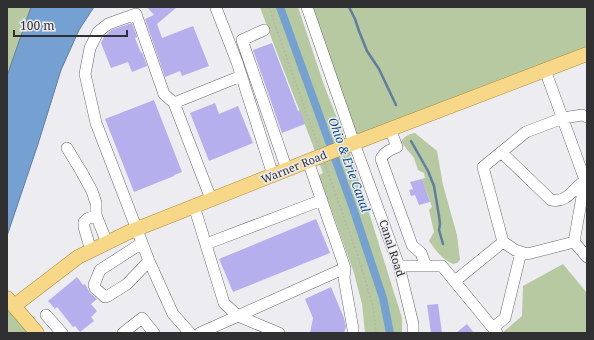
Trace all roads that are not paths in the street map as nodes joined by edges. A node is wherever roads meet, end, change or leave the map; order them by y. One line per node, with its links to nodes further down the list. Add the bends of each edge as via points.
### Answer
1 (307, 7): 11 (street, Canal Road)
2 (216, 8): 6 (street)
3 (264, 30): 15 (street, via 242,40)
4 (587, 54): 5 (main road, Warner Road)
5 (545, 70): 9 (street); 10 (main road, Warner Road)
6 (241, 76): 7 (street); 16 (street)
7 (174, 103): 20 (street); 26 (street, via 164,94 136,14 108,24 98,32 90,48 85,74 96,123)
8 (587, 117): 9 (street, via 582,115)
9 (563, 118): 13 (street, via 526,132); 18 (street)
10 (390, 129): 11 (main road, Warner Road); 17 (street, via 397,148 382,156)
11 (351, 144): 14 (main road, Warner Road); 19 (street, Canal Road)
12 (67, 148): 24 (street, via 92,191)
13 (501, 152): 18 (street, via 550,200 563,200); 27 (street, via 484,167)
14 (308, 161): 15 (main road, Warner Road); 21 (street)
15 (287, 170): 16 (main road, Warner Road)
16 (273, 175): 20 (main road, Warner Road)
17 (387, 176): 19 (street); 23 (street)
18 (586, 180): 28 (street)
19 (369, 183): 25 (street, Canal Road)
20 (211, 199): 22 (main road, Warner Road)
21 (322, 200): 31 (street); 38 (street)
22 (194, 206): 26 (main road, Warner Road); 31 (street)
23 (399, 210): 25 (street); 37 (street, via 412,245 421,253)
24 (96, 215): 29 (street); 32 (street, via 84,222)
25 (381, 216): 36 (street, Canal Road)
26 (136, 228): 29 (main road, Warner Road); 30 (street)
27 (503, 242): 33 (street); 39 (street)
28 (574, 242): 33 (street, via 527,254); 34 (street)
29 (107, 243): 32 (main road, Warner Road)
30 (142, 243): 35 (street); 35 (street, via 100,270 95,288 105,297 108,296 127,284)
31 (206, 244): 42 (street, via 224,303)
32 (90, 251): 40 (main road, Warner Road)
33 (521, 252): 43 (street, via 506,318)
34 (587, 257)
35 (149, 261): 48 (street, via 173,314)
36 (399, 266): 37 (street); 52 (street, Canal Road, via 413,324)
37 (426, 266): 39 (street, via 442,266)
38 (345, 268): 42 (street); 51 (street, via 344,278)
39 (455, 281): 43 (street)
40 (11, 302): 44 (main road)
41 (46, 315): 45 (street)
42 (238, 316): 49 (street); 50 (street)
43 (495, 331)
44 (37, 333)
45 (62, 333)
46 (123, 333): 47 (street, via 142,318)
47 (154, 333)
48 (190, 333)
49 (200, 333)
50 (279, 333)
51 (353, 333)
52 (412, 333)

